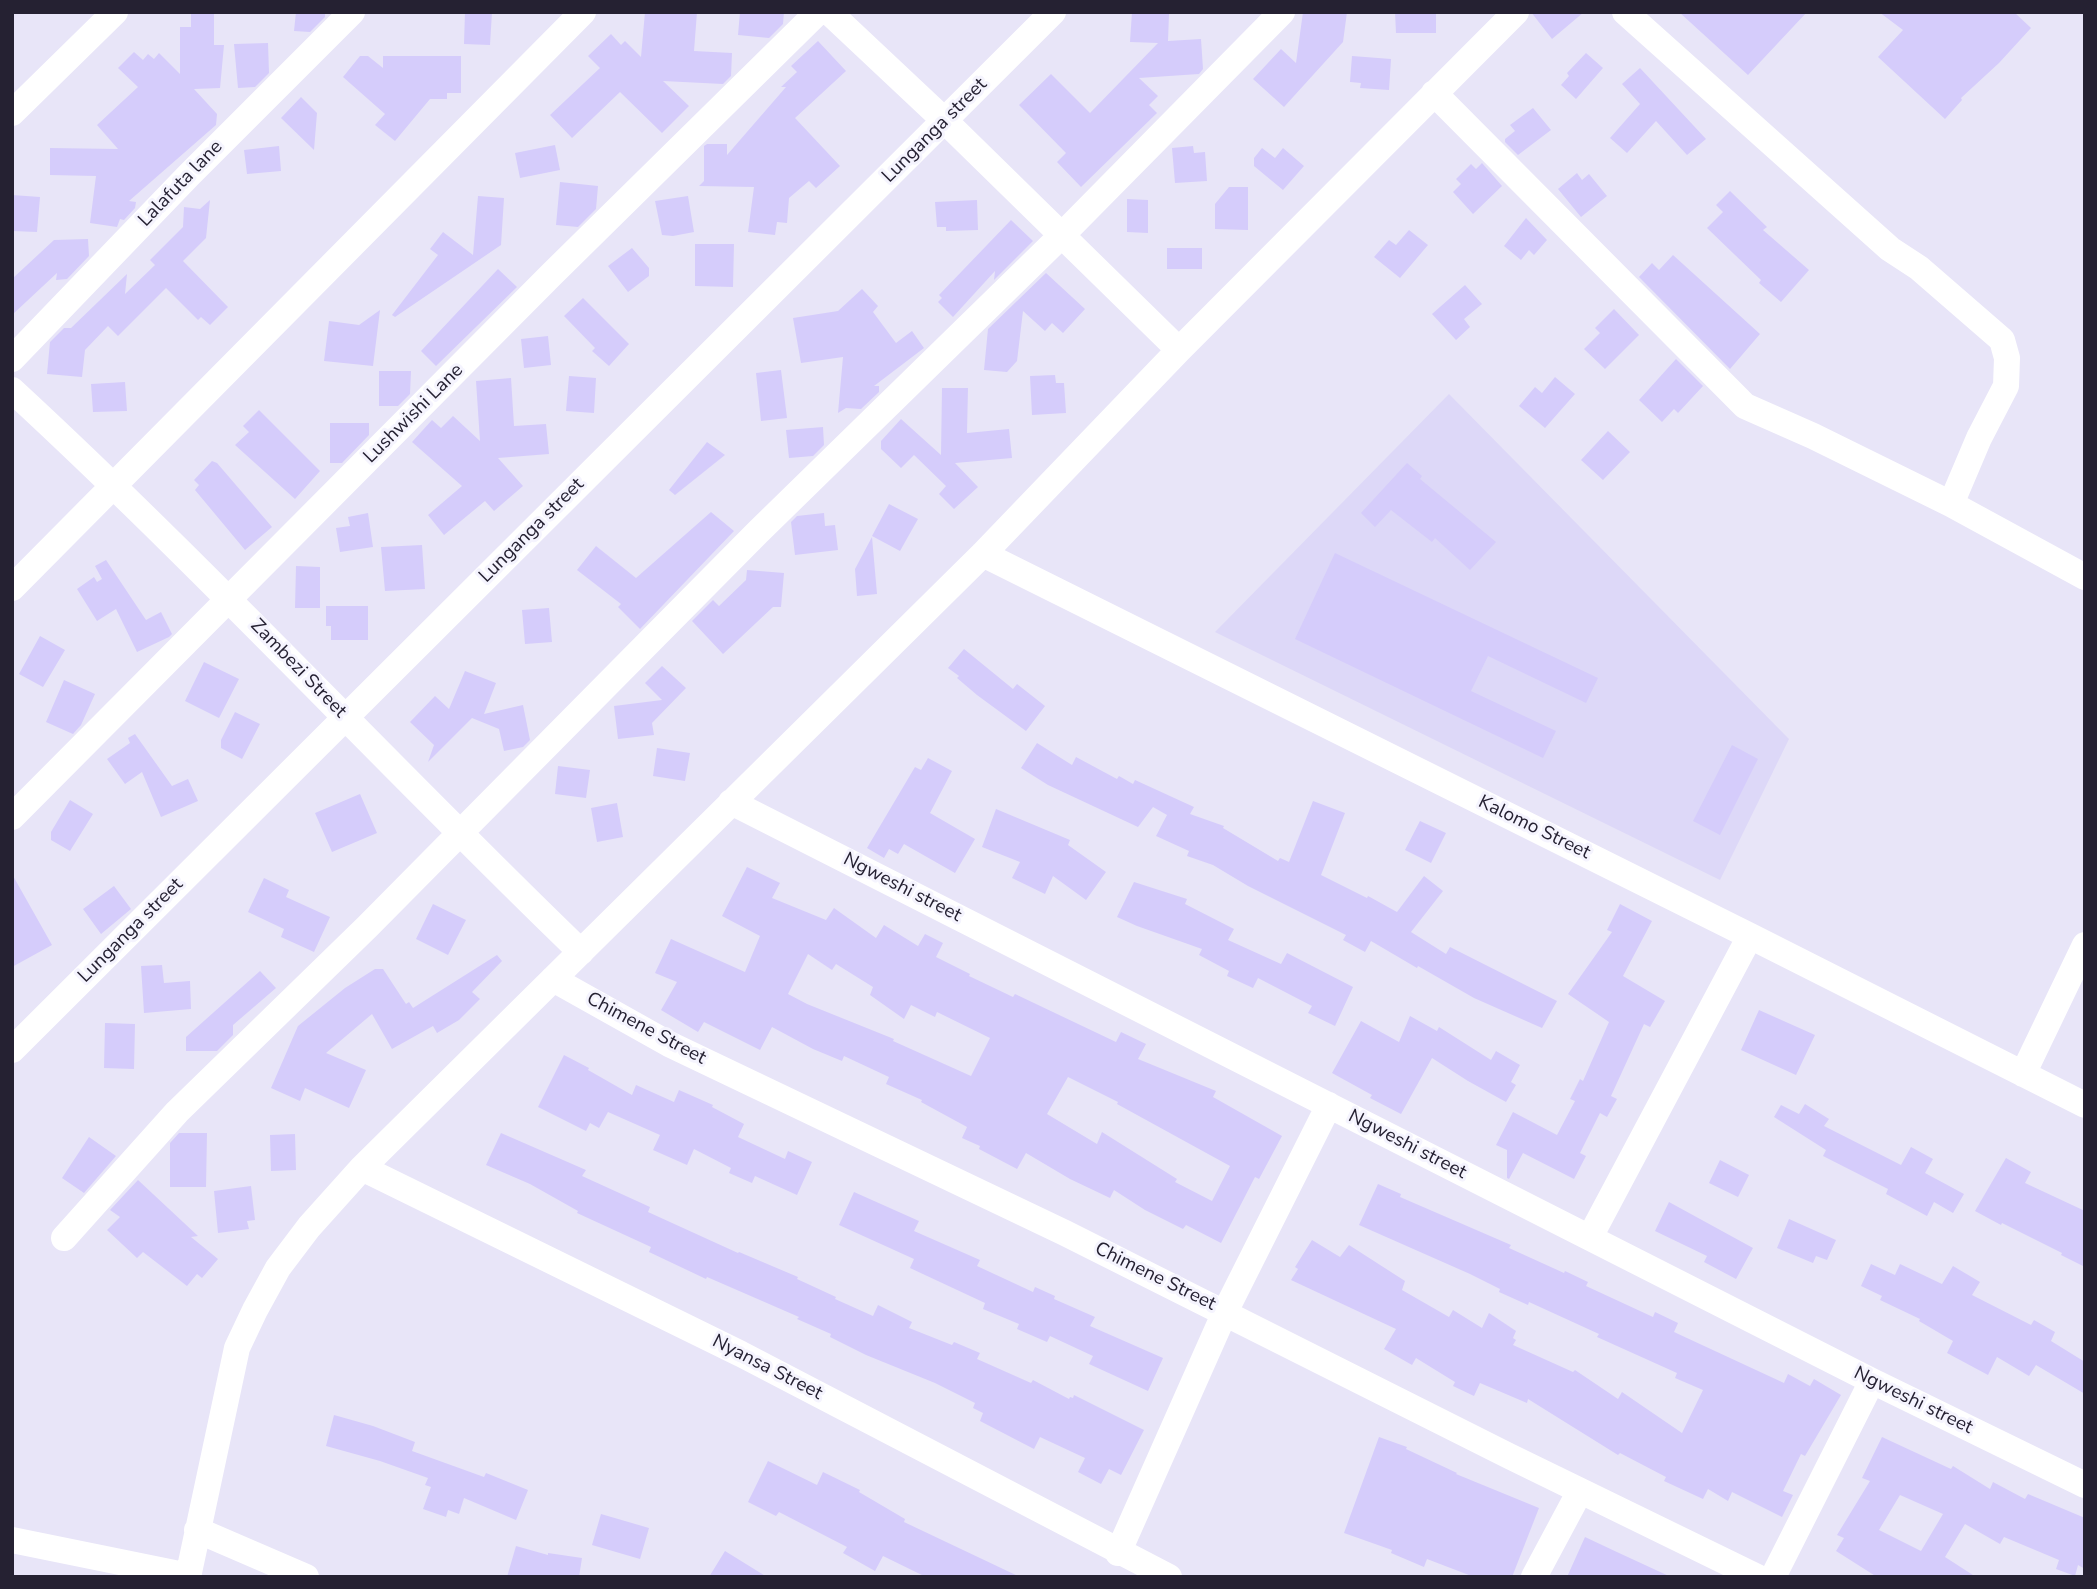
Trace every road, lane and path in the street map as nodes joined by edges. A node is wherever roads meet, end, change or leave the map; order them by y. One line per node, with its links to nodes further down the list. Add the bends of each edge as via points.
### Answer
1 (115, 12): 11 (street)
2 (352, 12): 15 (street, Lalafuta lane)
3 (583, 12): 17 (street)
4 (818, 12): 22 (street, Lushwishi Lane)
5 (829, 12): 12 (street)
6 (1053, 12): 12 (street, Lunganga street)
7 (1282, 12): 13 (street)
8 (1516, 12): 10 (street)
9 (1625, 12): 18 (street, via 1890,249 1919,268 2002,340 2006,386)
10 (1434, 93): 14 (street); 18 (street, via 1745,406)
11 (12, 113)
12 (945, 121): 13 (street); 23 (street, Lunganga street)
13 (1060, 236): 14 (street); 26 (street, via 758,532)
14 (1179, 350): 19 (street)
15 (12, 359)
16 (12, 390): 17 (street, Zambezi Street)
17 (115, 485): 21 (street); 22 (street, Zambezi Street)
18 (1951, 504): 20 (street)
19 (983, 554): 24 (street); 27 (street, Kalomo Street)
20 (2085, 577)
21 (12, 588)
22 (230, 599): 23 (street, Zambezi Street); 25 (street, Lushwishi Lane)
23 (345, 717): 26 (street, Zambezi Street); 31 (street, Lunganga street)
24 (731, 802): 29 (street); 33 (street, Ngweshi street)
25 (12, 817)
26 (460, 835): 29 (street, Zambezi Street); 37 (street, via 177,1112)
27 (1750, 936): 32 (street, Kalomo Street); 36 (street)
28 (2085, 945): 32 (street)
29 (581, 952): 30 (street)
30 (553, 979): 35 (street); 38 (street, Chimene Street, via 669,1044)
31 (12, 1050)
32 (2023, 1074): 34 (street, Kalomo Street)
33 (1329, 1105): 36 (street, Ngweshi street); 38 (street)
34 (2085, 1105)
35 (362, 1168): 42 (street, via 278,1268 237,1348); 44 (street, Nyansa Street, via 741,1354)
36 (1590, 1237): 39 (street, Ngweshi street)
37 (64, 1238)
38 (1225, 1311): 41 (street, Chimene Street); 44 (street)
39 (1872, 1381): 40 (street, Ngweshi street); 50 (street)
40 (2085, 1485)
41 (1580, 1491): 48 (street); 49 (street, Chimene Street)
42 (197, 1530): 45 (street); 46 (street)
43 (12, 1540): 45 (street)
44 (1118, 1553): 47 (street, Nyansa Street)
45 (189, 1576)
46 (306, 1577)
47 (1168, 1577)
48 (1534, 1577)
49 (1757, 1577)
50 (1773, 1577)

